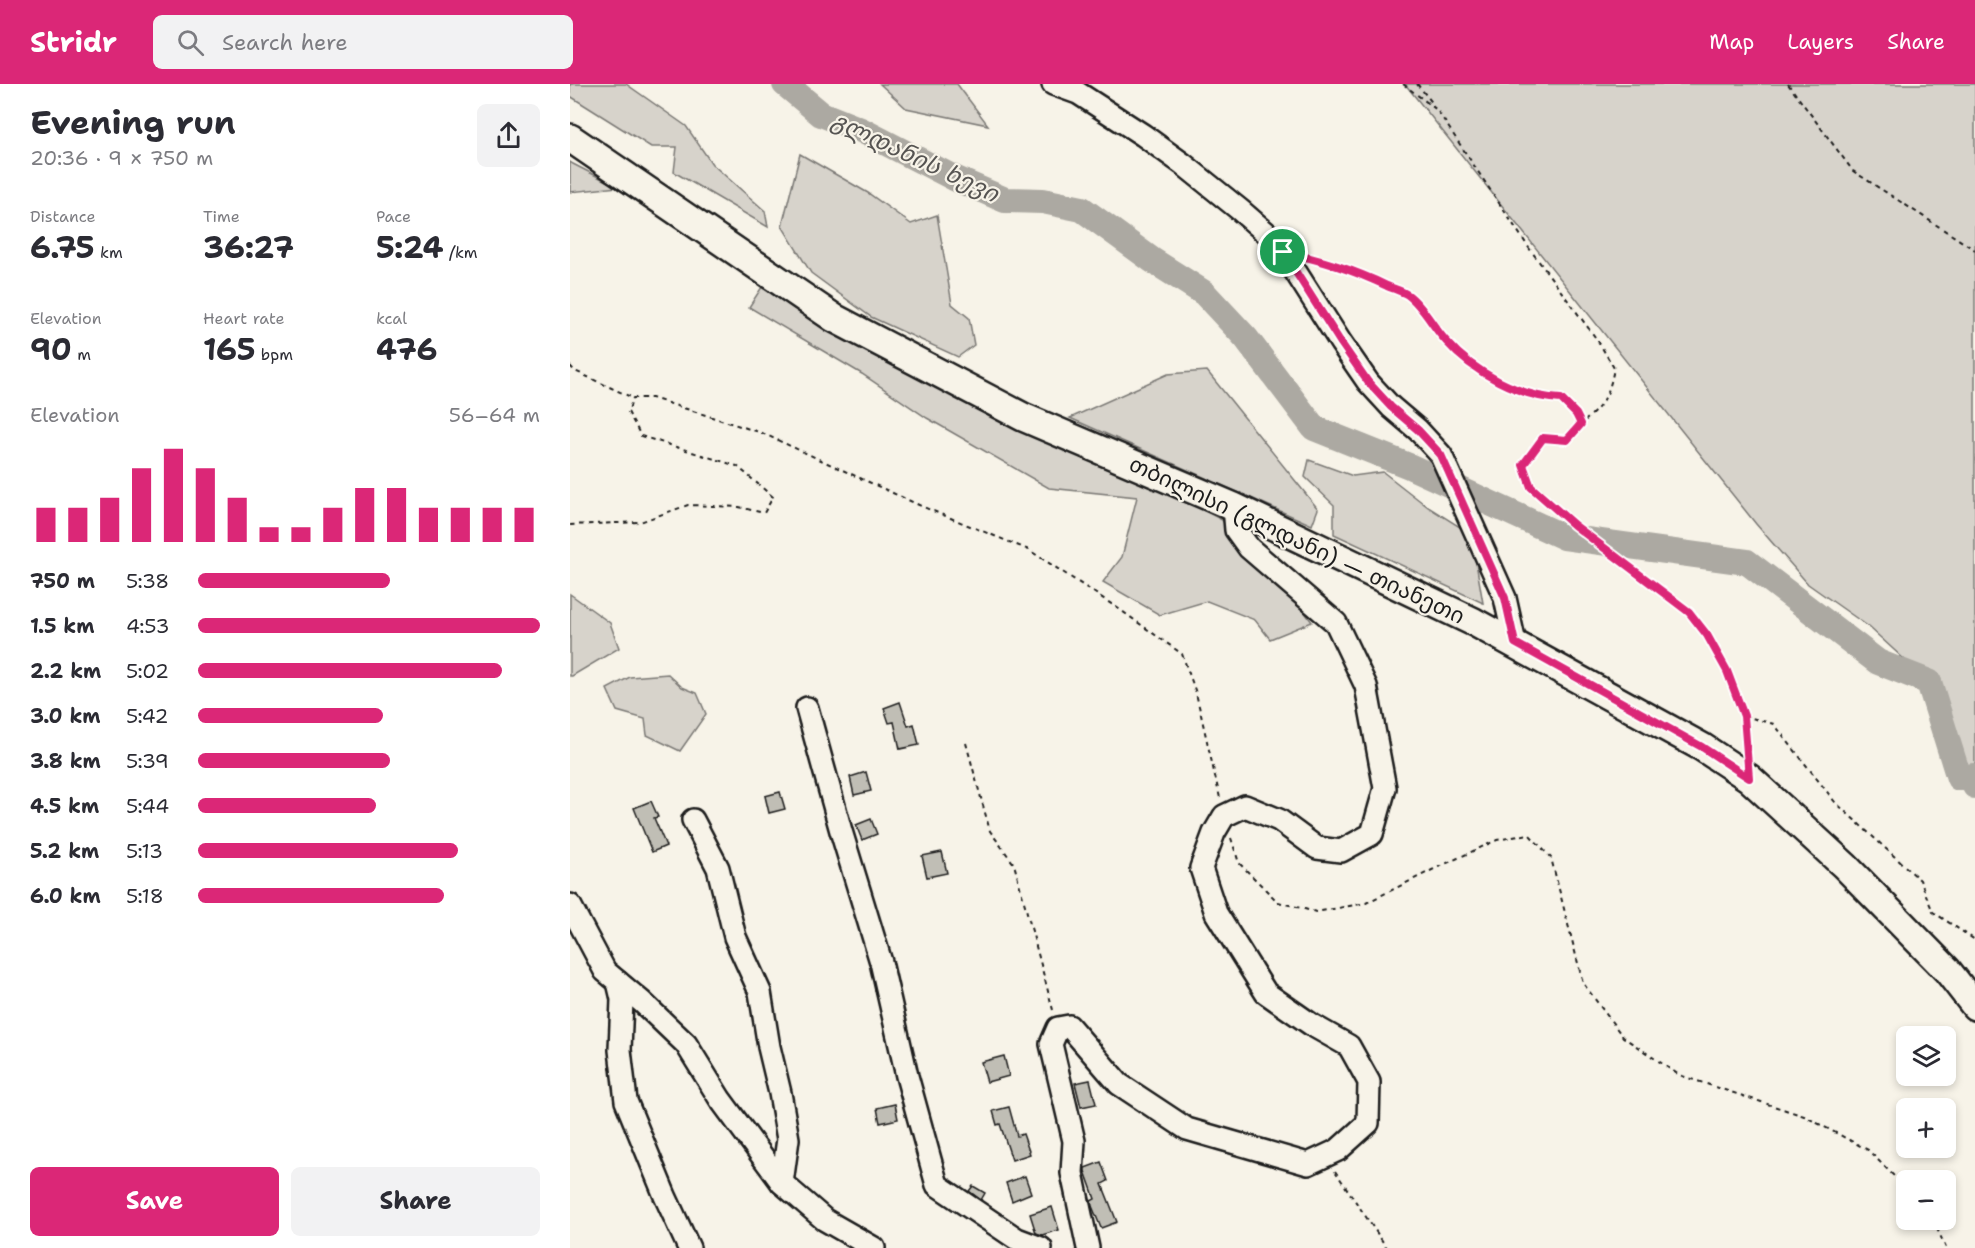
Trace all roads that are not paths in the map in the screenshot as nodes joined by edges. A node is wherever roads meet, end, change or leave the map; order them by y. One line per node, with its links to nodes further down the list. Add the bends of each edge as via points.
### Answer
1 (1053, 84): 4 (street, via 1078,93 1143,135 1271,237 1368,382 1441,455 1505,598)
2 (570, 138): 3 (main road, თბილისი (გლდანი) — თიანეთი, via 834,318 1023,417)
3 (1234, 507): 4 (main road, თბილისი (გლდანი) — თიანეთი); 14 (street, via 1236,530 1249,548 1336,623 1366,687 1385,788 1372,834 1341,851 1317,848 1279,820 1245,806 1224,816 1201,868 1216,913 1266,993 1349,1046 1369,1082 1368,1123 1338,1150 1308,1164 1187,1129 1119,1084 1068,1026 1058,1028 1051,1044 1074,1141 1071,1173)
4 (1515, 643): 9 (main road, თბილისი (გლდანი) — თიანეთი, via 1702,747 1749,778 1845,866 1947,970)
5 (807, 708): 13 (street, via 881,962 937,1185 1017,1239)
6 (693, 820): 10 (street, via 718,868 735,937 760,992 788,1139)
7 (570, 905): 8 (street, via 605,971)
8 (618, 982): 10 (street, via 686,1044 720,1099); 11 (street, via 626,1101)
9 (1975, 1006)
10 (782, 1183): 12 (street, via 825,1220)
11 (689, 1248)
12 (874, 1248)
13 (1041, 1248)
14 (1088, 1248)

